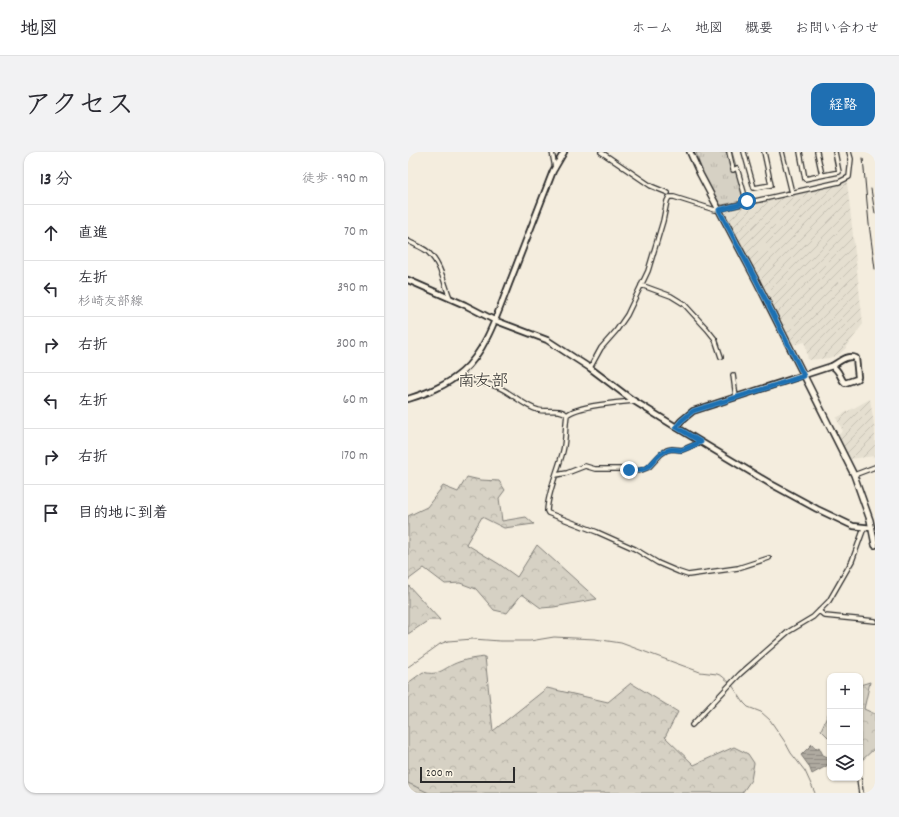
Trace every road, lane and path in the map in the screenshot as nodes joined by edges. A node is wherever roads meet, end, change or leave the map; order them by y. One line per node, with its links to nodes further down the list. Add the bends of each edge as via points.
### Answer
1 (552, 152): 13 (street)
2 (564, 152): 13 (street)
3 (601, 152): 15 (street, via 651,186)
4 (690, 152): 18 (main road)
5 (729, 152): 17 (street, via 733,170 737,168)
6 (744, 152): 7 (street, via 754,188 771,185)
7 (764, 152)
8 (782, 152): 16 (street)
9 (800, 152): 14 (street, via 805,179)
10 (817, 152): 14 (street)
11 (835, 152): 14 (street, via 839,172)
12 (848, 152): 16 (street, via 851,158 848,177 839,182)
13 (555, 168): 23 (street)
14 (822, 175)
15 (668, 193)
16 (792, 193): 17 (street)
17 (748, 202): 18 (street)
18 (719, 210): 21 (street, via 711,210 674,197 669,198 658,241); 31 (main road)
19 (408, 241): 22 (street, via 432,256)
20 (408, 280): 22 (street)
21 (641, 285): 24 (street, via 671,296 684,304 715,339); 27 (street, via 627,315 601,348)
22 (451, 299): 23 (street)
23 (494, 320): 27 (street, via 546,340); 29 (street, via 478,353)
24 (721, 357)
25 (838, 362): 26 (street); 28 (street); 28 (street, via 850,356 856,358 858,377 845,383)
26 (832, 366): 28 (street); 31 (street)
27 (590, 368): 34 (street)
28 (838, 369)
29 (459, 375): 33 (street, via 442,386); 35 (street, via 501,389 538,411 564,411)
30 (732, 375): 32 (street)
31 (804, 376): 32 (street); 39 (main road)
32 (736, 397): 36 (street, via 693,411)
33 (408, 399)
34 (635, 402): 35 (street, via 578,409); 36 (street)
35 (567, 414): 40 (street, via 566,438)
36 (676, 427): 37 (street)
37 (701, 442): 40 (street, via 682,450 667,450 649,467 639,471 585,466); 41 (street, via 817,509 853,526)
38 (875, 467): 39 (street)
39 (854, 475): 42 (main road)
40 (556, 476): 44 (street, via 548,497 548,513 636,549 679,572 688,575 738,568)
41 (864, 528): 42 (street); 45 (street, via 852,561 829,601)
42 (873, 529): 43 (main road)
43 (875, 546)
44 (769, 558)
45 (819, 611): 46 (street, via 825,616); 47 (street, via 788,632 740,674)
46 (875, 621)
47 (692, 725)
48 (859, 781): 49 (street)
49 (861, 793)

